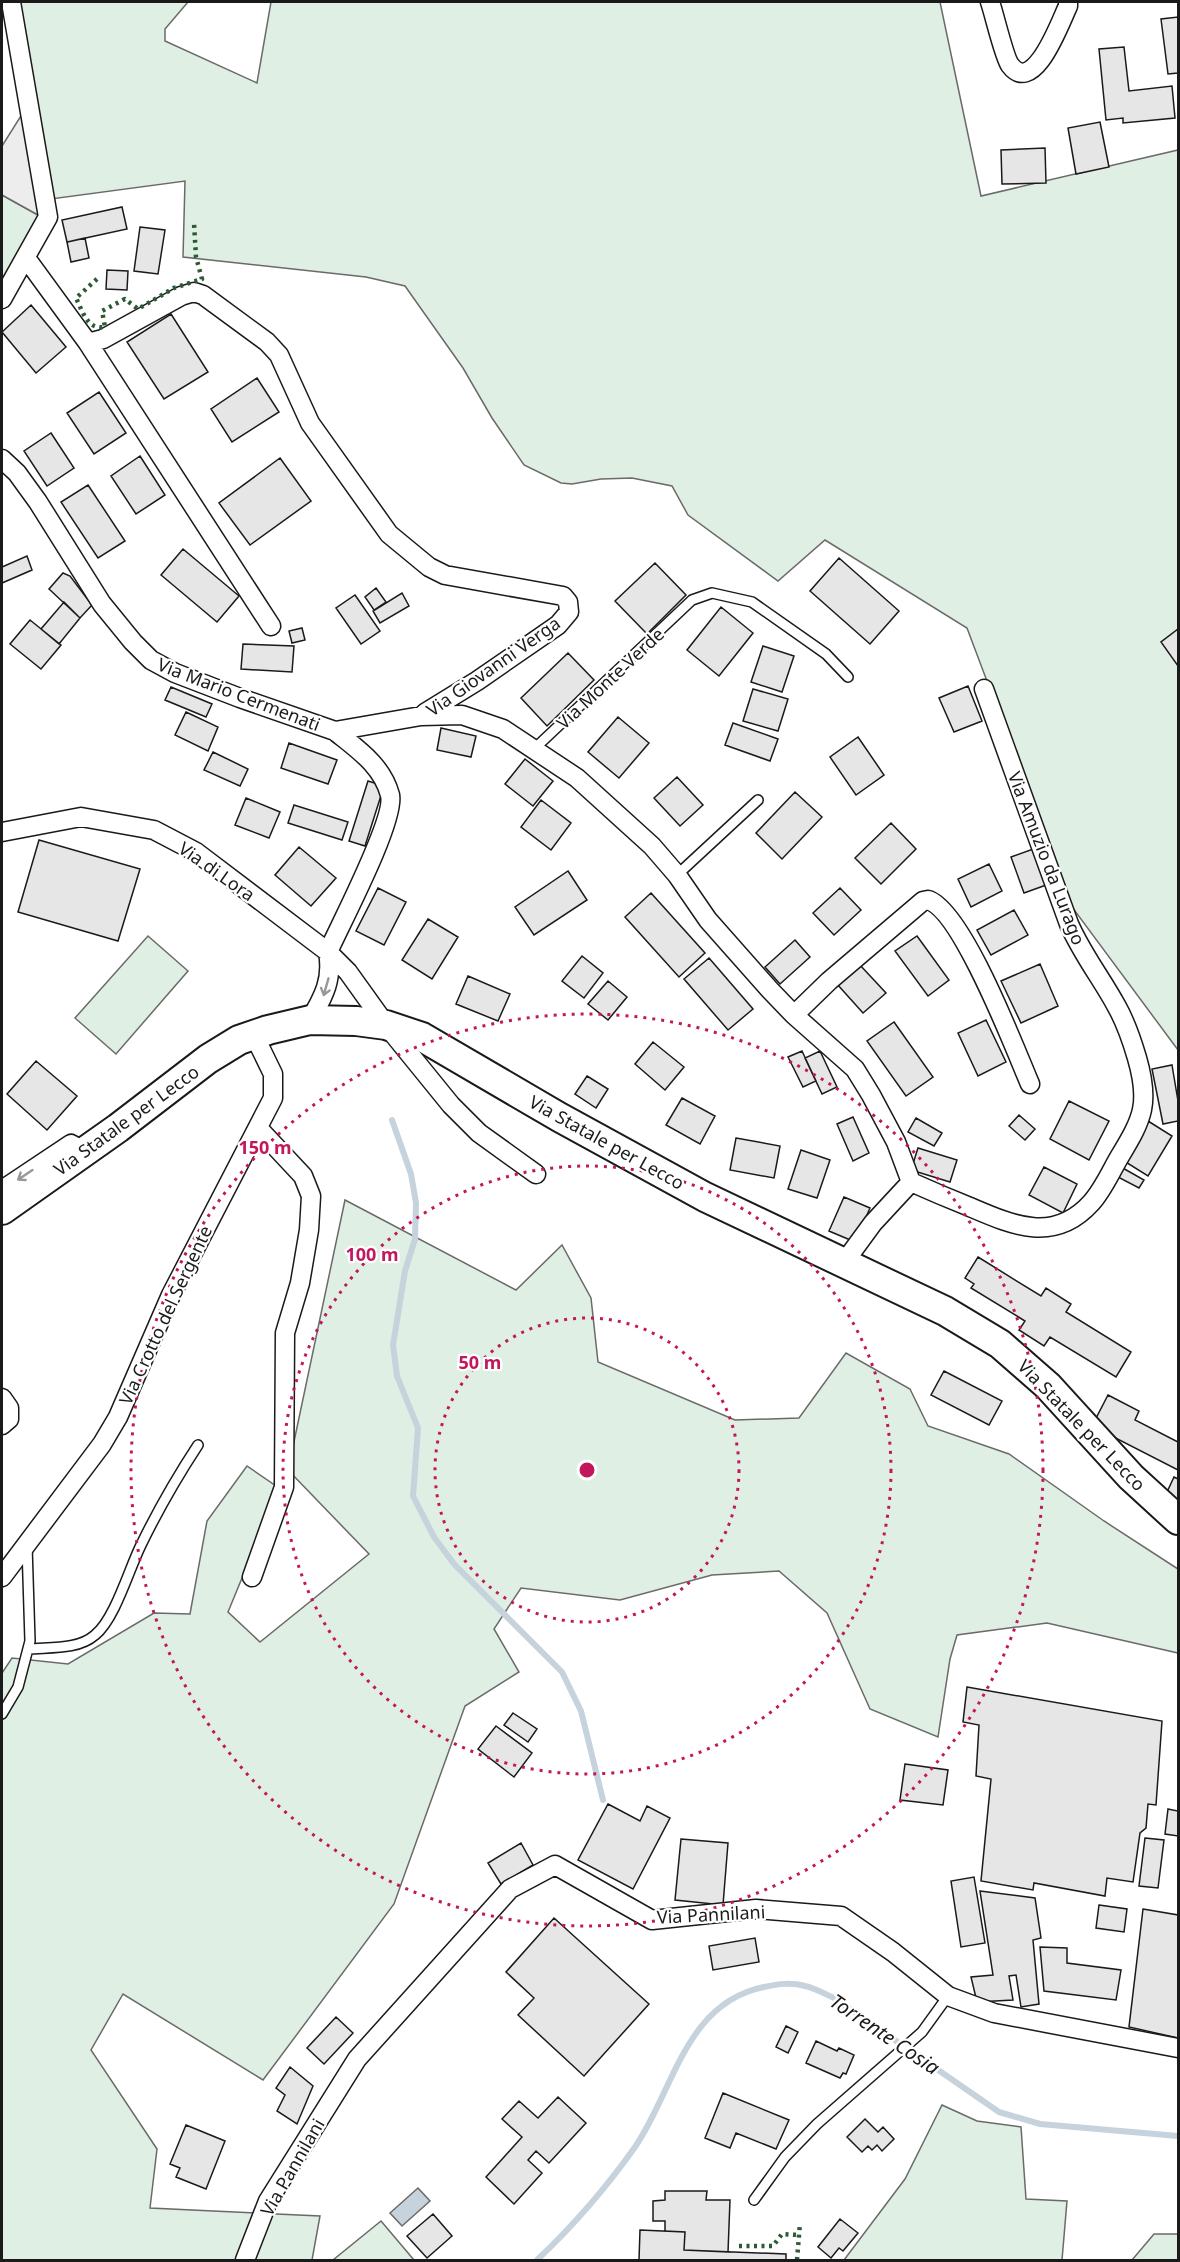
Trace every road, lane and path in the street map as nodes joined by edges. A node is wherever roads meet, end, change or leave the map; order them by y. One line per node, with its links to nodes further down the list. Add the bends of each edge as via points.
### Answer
1 (12, 2): 4 (street, via 48,217)
2 (990, 2): 3 (street, via 1010,64 1019,71 1030,71 1040,64)
3 (1068, 2)
4 (26, 258): 5 (street); 6 (street)
5 (2, 299)
6 (88, 343): 8 (street); 11 (street, Via Giovanni Verga, via 103,339 181,296 194,292 203,295 279,355 310,423 389,534 445,575 563,596 568,602 569,612 558,625)
7 (2, 459): 12 (street, Via Mario Cermenati, via 38,502 102,604 151,660 175,673)
8 (272, 626)
9 (848, 677): 13 (lane, Via Monte Verde, via 826,654 752,602 712,593 692,600)
10 (984, 689): 26 (street, Via Amuzio da Lurago, via 1069,924 1119,1009 1130,1037 1140,1070 1144,1109 1138,1127 1093,1202 1051,1226 1018,1226)
11 (421, 716): 12 (street, Via Mario Cermenati); 13 (street, Via Mario Cermenati, via 462,715 503,729)
12 (334, 731): 17 (street, via 374,763 391,797 380,841)
13 (533, 750): 16 (street, via 578,778 652,846)
14 (758, 800): 16 (lane)
15 (2, 832): 17 (street, Via di Lora, via 81,817 154,830 196,852)
16 (677, 875): 18 (street, via 708,920)
17 (328, 952): 19 (street, one-way to 19, via 331,967 324,995); 20 (street, Via di Lora, via 348,972)
18 (794, 1015): 22 (street, via 923,901 933,901 946,913 981,969); 26 (street, via 855,1069 896,1142)
19 (310, 1020): 20 (main road, Via Statale per Lecco); 21 (main road, Via Statale per Lecco)
20 (386, 1024): 25 (street, Via di Lora, via 451,1105 479,1133); 29 (main road, Via Statale per Lecco, via 422,1037 695,1191)
21 (254, 1035): 23 (street, Via Crotto del Sergente, via 273,1074 273,1098); 24 (main road, Via Statale per Lecco, via 208,1059)
22 (1030, 1084)
23 (258, 1128): 34 (street, Via Crotto del Sergente, via 171,1295 118,1417); 36 (street, via 303,1176 310,1196 300,1283 285,1333 284,1486)
24 (84, 1152): 27 (street, one-way to 27, via 71,1144); 28 (main road, Via Statale per Lecco)
25 (536, 1174)
26 (911, 1182): 29 (street, via 873,1223)
27 (2, 1191)
28 (2, 1210)
29 (843, 1264): 33 (main road, Via Statale per Lecco, via 945,1311 1000,1344 1048,1386 1131,1477)
30 (2, 1398): 31 (street, via 9,1408 9,1419)
31 (2, 1425)
32 (198, 1445): 37 (lane, via 164,1498 116,1604 96,1634 80,1644)
33 (1179, 1520)
34 (27, 1544): 35 (street, Via Crotto del Sergente); 37 (lane)
35 (2, 1576)
36 (252, 1577)
37 (28, 1649): 38 (lane, via 18,1687)
38 (2, 1714)
39 (948, 1996): 40 (street, Via Pannilani, via 994,2013); 41 (lane, via 922,2032 784,2157); 42 (street, Via Pannilani, via 841,1916 756,1909 652,1920 555,1865 510,1889 357,2059 268,2201)
40 (1179, 2048)
41 (754, 2200)
42 (245, 2260)

